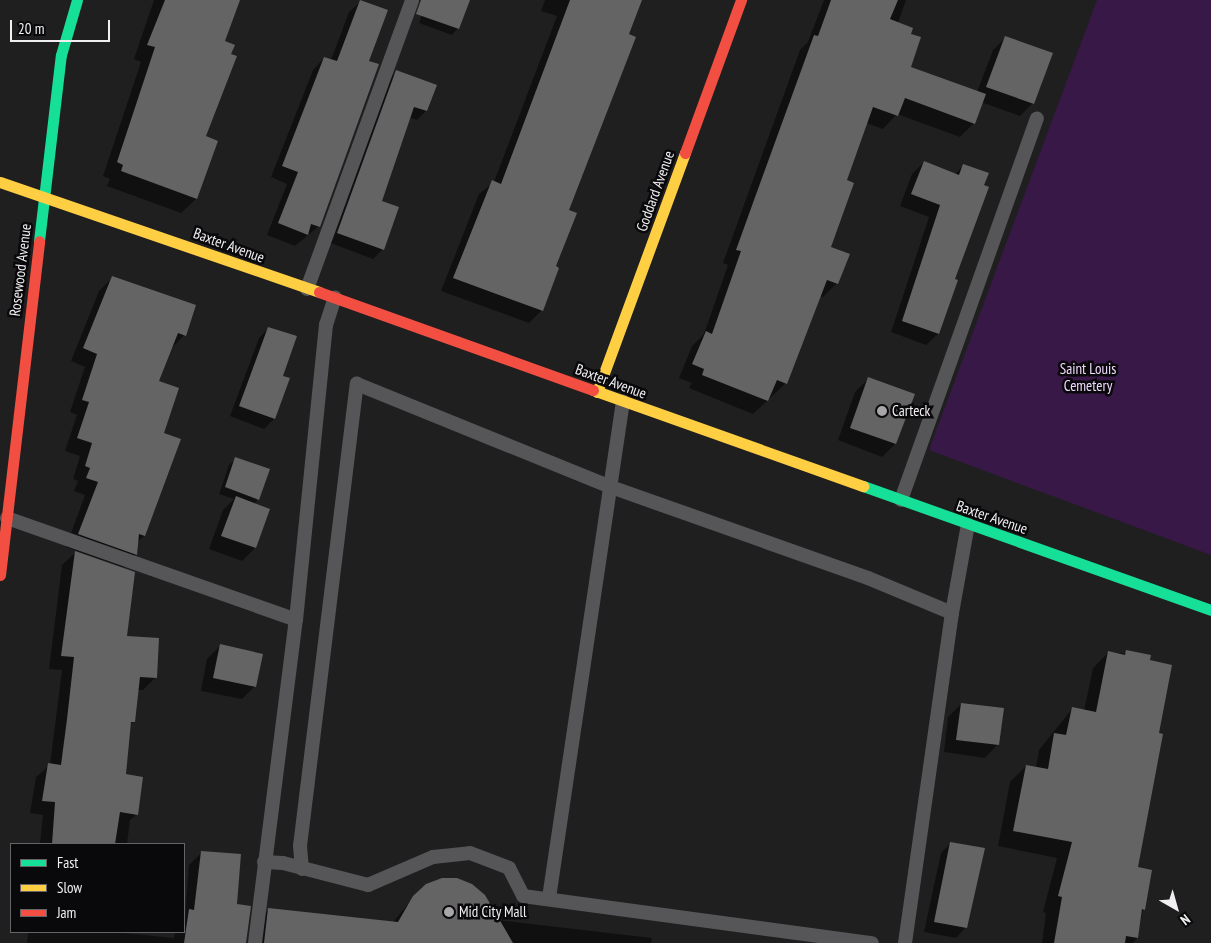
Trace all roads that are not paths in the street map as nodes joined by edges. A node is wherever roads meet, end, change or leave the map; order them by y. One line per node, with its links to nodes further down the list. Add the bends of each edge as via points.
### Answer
1 (77, 0): 6 (main road, Rosewood Avenue, via 61,55)
2 (412, 0): 7 (lane)
3 (741, 0): 9 (main road, Goddard Avenue)
4 (1037, 119): 12 (lane)
5 (0, 182): 6 (main road, Baxter Avenue)
6 (44, 197): 7 (main road, Baxter Avenue); 13 (main road, Rosewood Avenue)
7 (307, 288): 8 (main road, Baxter Avenue)
8 (335, 297): 9 (main road, Baxter Avenue); 18 (lane, via 326,325)
9 (597, 392): 10 (main road, Baxter Avenue)
10 (623, 401): 11 (lane); 12 (main road, Baxter Avenue)
11 (611, 487): 17 (lane, via 868,578); 20 (lane, via 357,384 300,846); 21 (lane)
12 (901, 500): 14 (main road, Baxter Avenue)
13 (7, 518): 15 (main road, Rosewood Avenue); 18 (lane)
14 (968, 524): 16 (main road, Baxter Avenue); 17 (lane)
15 (0, 575)
16 (1211, 610)
17 (952, 612): 24 (lane)
18 (296, 620): 19 (lane)
19 (264, 862): 20 (lane); 22 (lane)
20 (302, 869): 21 (lane, via 368,885 433,857 470,853 509,868 523,896)
21 (549, 898): 23 (lane)
22 (255, 943)
23 (872, 943)
24 (905, 943)

